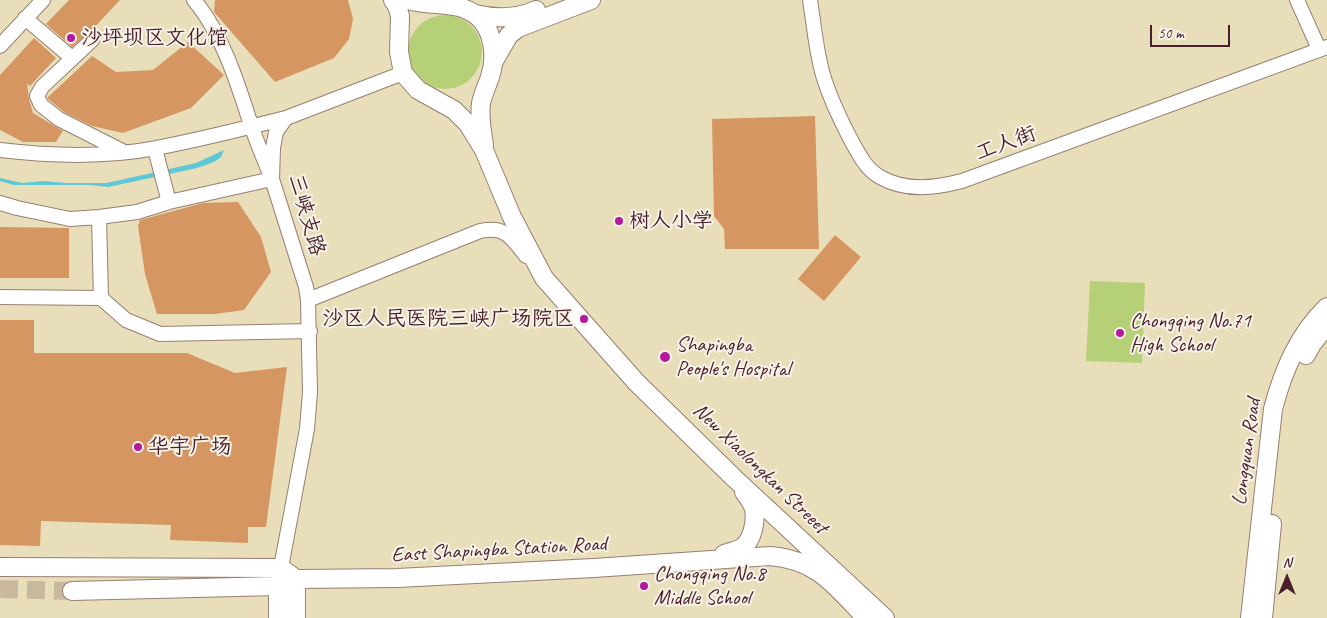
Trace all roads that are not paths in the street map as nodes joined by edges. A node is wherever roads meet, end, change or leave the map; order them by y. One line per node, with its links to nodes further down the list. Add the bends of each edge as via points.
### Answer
1 (43, 0): 10 (street)
2 (194, 0): 18 (street, via 205,14 237,80)
3 (393, 0): 16 (main road, via 400,16 399,52)
4 (408, 0): 9 (main road, via 456,6)
5 (562, 0): 9 (main road, via 512,17)
6 (591, 0): 15 (main road, via 518,28 506,39)
7 (810, 0): 13 (street, 工人街, via 823,75 839,117 866,166 880,177 917,188 962,182)
8 (1296, 0): 13 (street)
9 (475, 14): 15 (main road, New Xiaolongkan Streeet, via 489,30)
10 (25, 18): 12 (street); 14 (street)
11 (92, 40): 14 (street)
12 (0, 46)
13 (1323, 48)
14 (72, 58): 22 (street, via 42,87 37,96 41,105 59,119)
15 (492, 64): 21 (main road, New Xiaolongkan Streeet, via 481,103)
16 (403, 73): 17 (street); 21 (main road, via 418,90 454,110 468,124)
17 (286, 118): 18 (street); 23 (street, 三峡支路, via 276,132)
18 (252, 126): 19 (street); 23 (street)
19 (154, 149): 22 (street); 25 (street)
20 (0, 150): 22 (street, via 77,155)
21 (484, 150): 27 (main road, New Xiaolongkan Streeet, via 512,217)
22 (124, 152)
23 (272, 179): 25 (street); 30 (street, 三峡支路)
24 (0, 202): 26 (street, via 70,219)
25 (169, 202): 26 (street, via 137,212)
26 (99, 217): 29 (street)
27 (544, 278): 30 (street, via 512,239 493,228); 35 (main road, New Xiaolongkan Streeet, via 636,382)
28 (0, 297): 29 (street)
29 (101, 298): 33 (street, via 126,320 160,334)
30 (308, 300): 33 (street, 三峡支路)
31 (1327, 307): 34 (main road, Longquan Road, via 1301,340)
32 (1327, 325): 34 (main road, Longquan Road)
33 (310, 331): 38 (street, 三峡支路, via 307,429)
34 (1294, 365): 46 (main road, Longquan Road, via 1280,385 1270,431); 47 (main road, Longquan Road, via 1280,434)
35 (734, 478): 36 (main road, via 751,501 754,510 752,531 744,546); 45 (main road, New Xiaolongkan Streeet)
36 (704, 560): 39 (main road, East Shapingba Station Road, via 397,578); 44 (main road, via 770,556 798,560 824,574)
37 (0, 567): 38 (main road)
38 (281, 568): 39 (main road); 40 (street, 三峡支路)
39 (296, 579): 40 (main road, East Shapingba Station Road); 43 (main road)
40 (278, 586): 41 (main road, East Shapingba Station Road); 42 (main road)
41 (72, 590)
42 (278, 618)
43 (296, 618)
44 (866, 618)
45 (885, 618)
46 (1250, 618)
47 (1263, 618)

